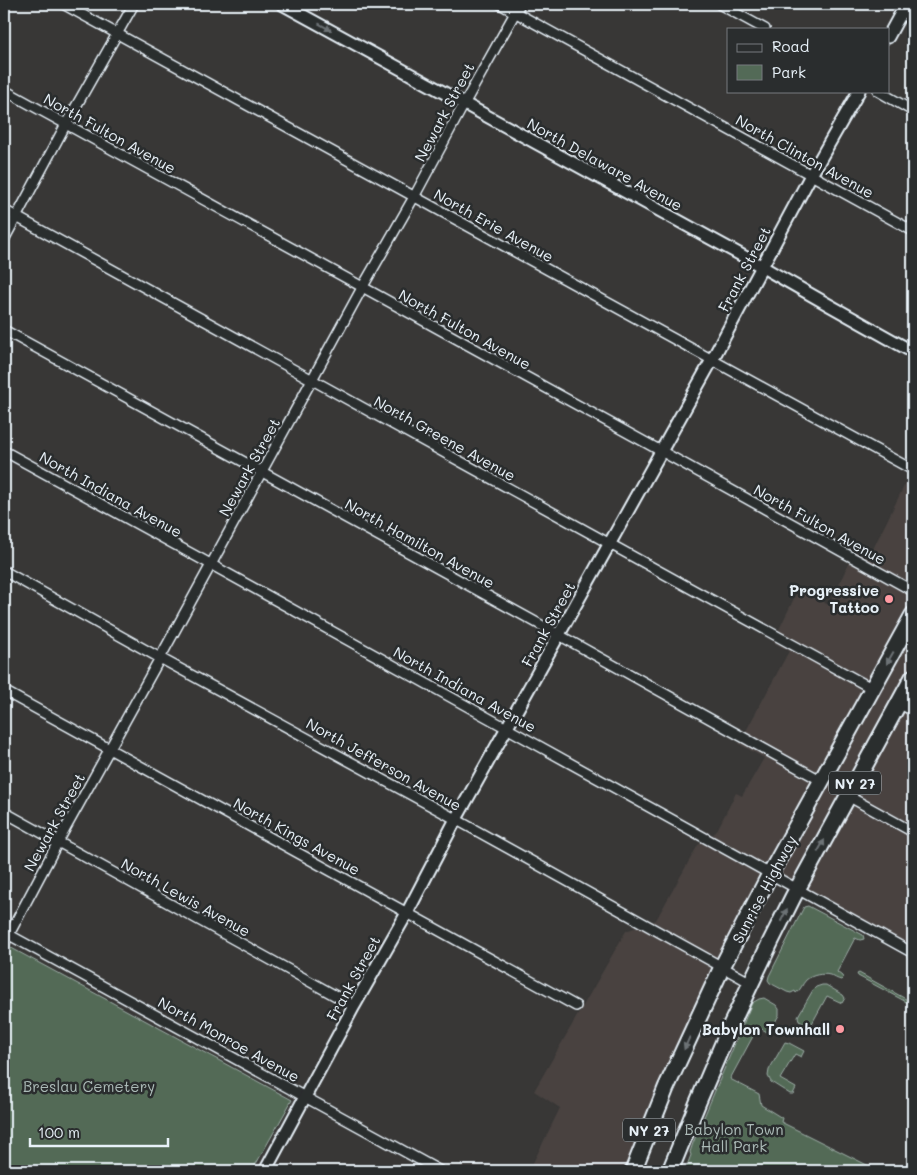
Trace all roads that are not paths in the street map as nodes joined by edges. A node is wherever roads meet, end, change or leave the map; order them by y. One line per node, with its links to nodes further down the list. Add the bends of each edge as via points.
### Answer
1 (63, 4): 10 (street, North Erie Avenue)
2 (134, 4): 10 (street)
3 (282, 4): 14 (street, North Delaware Avenue, one-way to 14)
4 (500, 4): 7 (street, North Clinton Avenue)
5 (719, 4): 8 (street)
6 (906, 4): 9 (street)
7 (517, 8): 14 (street, Newark Street); 17 (street, North Clinton Avenue)
8 (763, 28)
9 (890, 33)
10 (117, 34): 16 (street); 18 (street, North Erie Avenue)
11 (4, 90): 16 (street, North Fulton Avenue)
12 (858, 92): 17 (street, Frank Street)
13 (880, 92): 15 (street)
14 (464, 104): 18 (street, Newark Street); 23 (street, North Delaware Avenue)
15 (913, 111)
16 (66, 124): 20 (street); 24 (street, North Fulton Avenue)
17 (811, 175): 21 (street, North Clinton Avenue); 23 (street, Frank Street)
18 (414, 197): 24 (street, Newark Street); 27 (street, North Erie Avenue)
19 (4, 210): 20 (street, North Greene Avenue)
20 (16, 216): 22 (street); 28 (street, North Greene Avenue)
21 (913, 231)
22 (4, 240)
23 (762, 266): 26 (street, North Delaware Avenue); 27 (street, Frank Street)
24 (362, 288): 28 (street, Newark Street); 30 (street, North Fulton Avenue)
25 (4, 330): 32 (street, North Hamilton Avenue)
26 (913, 352)
27 (712, 360): 30 (street, Frank Street); 31 (street, North Erie Avenue)
28 (312, 380): 32 (street, Newark Street); 33 (street, North Greene Avenue)
29 (4, 451): 34 (street, North Indiana Avenue)
30 (661, 451): 33 (street, Frank Street); 36 (street, North Fulton Avenue)
31 (913, 470)
32 (262, 472): 34 (street, Newark Street); 38 (street, North Hamilton Avenue)
33 (609, 543): 38 (street, Frank Street); 41 (street, North Greene Avenue)
34 (211, 564): 39 (street, Newark Street); 45 (street, North Indiana Avenue)
35 (4, 570): 39 (street, North Jefferson Avenue)
36 (913, 592)
37 (913, 615): 41 (highway, Sunrise Highway / NY 27, one-way to 41)
38 (559, 635): 45 (street, Frank Street); 47 (street, North Hamilton Avenue)
39 (160, 658): 46 (street, Newark Street); 50 (street, North Jefferson Avenue)
40 (913, 677): 43 (highway, Sunrise Highway / NY 27)
41 (873, 689): 47 (highway, Sunrise Highway / NY 27)
42 (4, 691): 46 (street, North Kings Avenue)
43 (899, 703): 44 (street); 48 (highway, Sunrise Highway / NY 27)
44 (913, 711)
45 (507, 728): 50 (street, Frank Street); 53 (street, North Indiana Avenue)
46 (109, 749): 52 (street, Newark Street); 55 (street, North Kings Avenue)
47 (822, 781): 53 (highway, Sunrise Highway / NY 27)
48 (848, 796): 51 (street); 54 (highway, Sunrise Highway / NY 27, one-way to 48)
49 (4, 812): 52 (street, North Lewis Avenue)
50 (456, 819): 55 (street, Frank Street); 59 (street, North Jefferson Avenue)
51 (913, 832)
52 (58, 842): 56 (street, Newark Street); 61 (street, North Lewis Avenue)
53 (770, 874): 54 (street, North Indiana Avenue); 59 (highway, Sunrise Highway / NY 27)
54 (797, 889): 58 (street, North Indiana Avenue); 60 (highway, Sunrise Highway / NY 27, one-way to 54)
55 (407, 913): 61 (street, Frank Street); 62 (street, North Kings Avenue)
56 (6, 933): 57 (street, Newark Street); 63 (street, North Monroe Avenue)
57 (4, 944)
58 (913, 953)
59 (722, 967): 60 (street, North Jefferson Avenue); 66 (highway, Sunrise Highway / NY 27, one-way to 66, via 666,1088)
60 (751, 983): 67 (highway, Sunrise Highway / NY 27)
61 (354, 1006): 63 (street, Frank Street)
62 (576, 1006)
63 (306, 1097): 64 (street, Frank Street); 65 (street, North Monroe Avenue)
64 (265, 1171)
65 (440, 1171)
66 (633, 1171)
67 (670, 1171)

